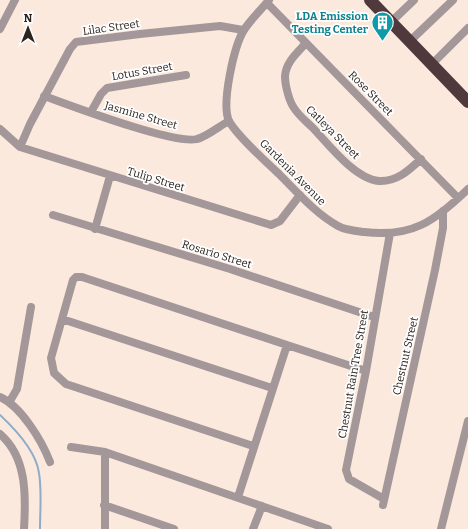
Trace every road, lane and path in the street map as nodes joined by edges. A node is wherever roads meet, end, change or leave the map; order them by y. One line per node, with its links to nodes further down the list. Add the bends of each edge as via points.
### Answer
1 (15, 0): 8 (street)
2 (370, 0): 6 (highway)
3 (414, 0): 6 (street)
4 (453, 0): 10 (street)
5 (268, 2): 9 (street); 11 (street, Rose Street)
6 (391, 22): 10 (highway)
7 (468, 28): 12 (street)
8 (0, 29)
9 (243, 30): 14 (street, Lilac Street, via 220,26 76,42); 17 (street, via 231,64 227,107)
10 (410, 41): 12 (highway)
11 (306, 43): 20 (street, Rose Street); 20 (street, Catleya Street, via 288,63 285,77 289,96 294,108 349,165 368,178 380,181 407,173)
12 (432, 64): 15 (highway)
13 (186, 75): 16 (street, Lotus Street, via 107,88)
14 (44, 96): 16 (street, Jasmine Street); 19 (street, Lilac Street)
15 (467, 99)
16 (91, 112): 17 (street, Jasmine Street, via 151,132 197,139)
17 (229, 120): 23 (street, Gardenia Avenue)
18 (0, 129): 19 (street, Tulip Street)
19 (20, 147): 21 (street, Tulip Street)
20 (421, 159): 24 (street, Rose Street)
21 (110, 176): 23 (street, Tulip Street, via 271,225 280,221); 27 (street)
22 (468, 189): 24 (street, Gardenia Avenue)
23 (300, 195): 28 (street, Gardenia Avenue, via 320,214 339,227)
24 (458, 198): 25 (street, Gardenia Avenue)
25 (443, 211): 28 (street, Gardenia Avenue, via 430,222 409,230); 44 (street, Chestnut Street, via 443,228 435,270)
26 (53, 215): 27 (street, Rosario Street)
27 (96, 229): 30 (street, Rosario Street, via 230,269)
28 (390, 233): 30 (street, Chestnut Rain Tree Street)
29 (31, 307): 36 (street, via 17,389)
30 (374, 317): 33 (street, Chestnut Rain Tree Street)
31 (62, 319): 32 (street, via 73,280 82,277); 34 (street); 40 (street, via 51,364 54,373 66,384)
32 (287, 345): 33 (street); 34 (street)
33 (366, 371): 44 (street, Chestnut Rain Tree Street, via 346,474 349,479)
34 (272, 388): 40 (street)
35 (0, 397): 36 (street)
36 (10, 401): 42 (street, via 26,420)
37 (468, 421): 52 (street)
38 (0, 434): 47 (street, via 16,454 20,464 26,492)
39 (71, 446): 41 (street)
40 (254, 446): 43 (street)
41 (105, 452): 43 (street); 45 (street)
42 (50, 462)
43 (238, 497): 46 (street)
44 (384, 502)
45 (104, 505): 48 (street); 49 (street)
46 (262, 506): 50 (street); 51 (street)
47 (24, 529)
48 (104, 529)
49 (174, 529)
50 (253, 529)
51 (328, 529)
52 (441, 529)

